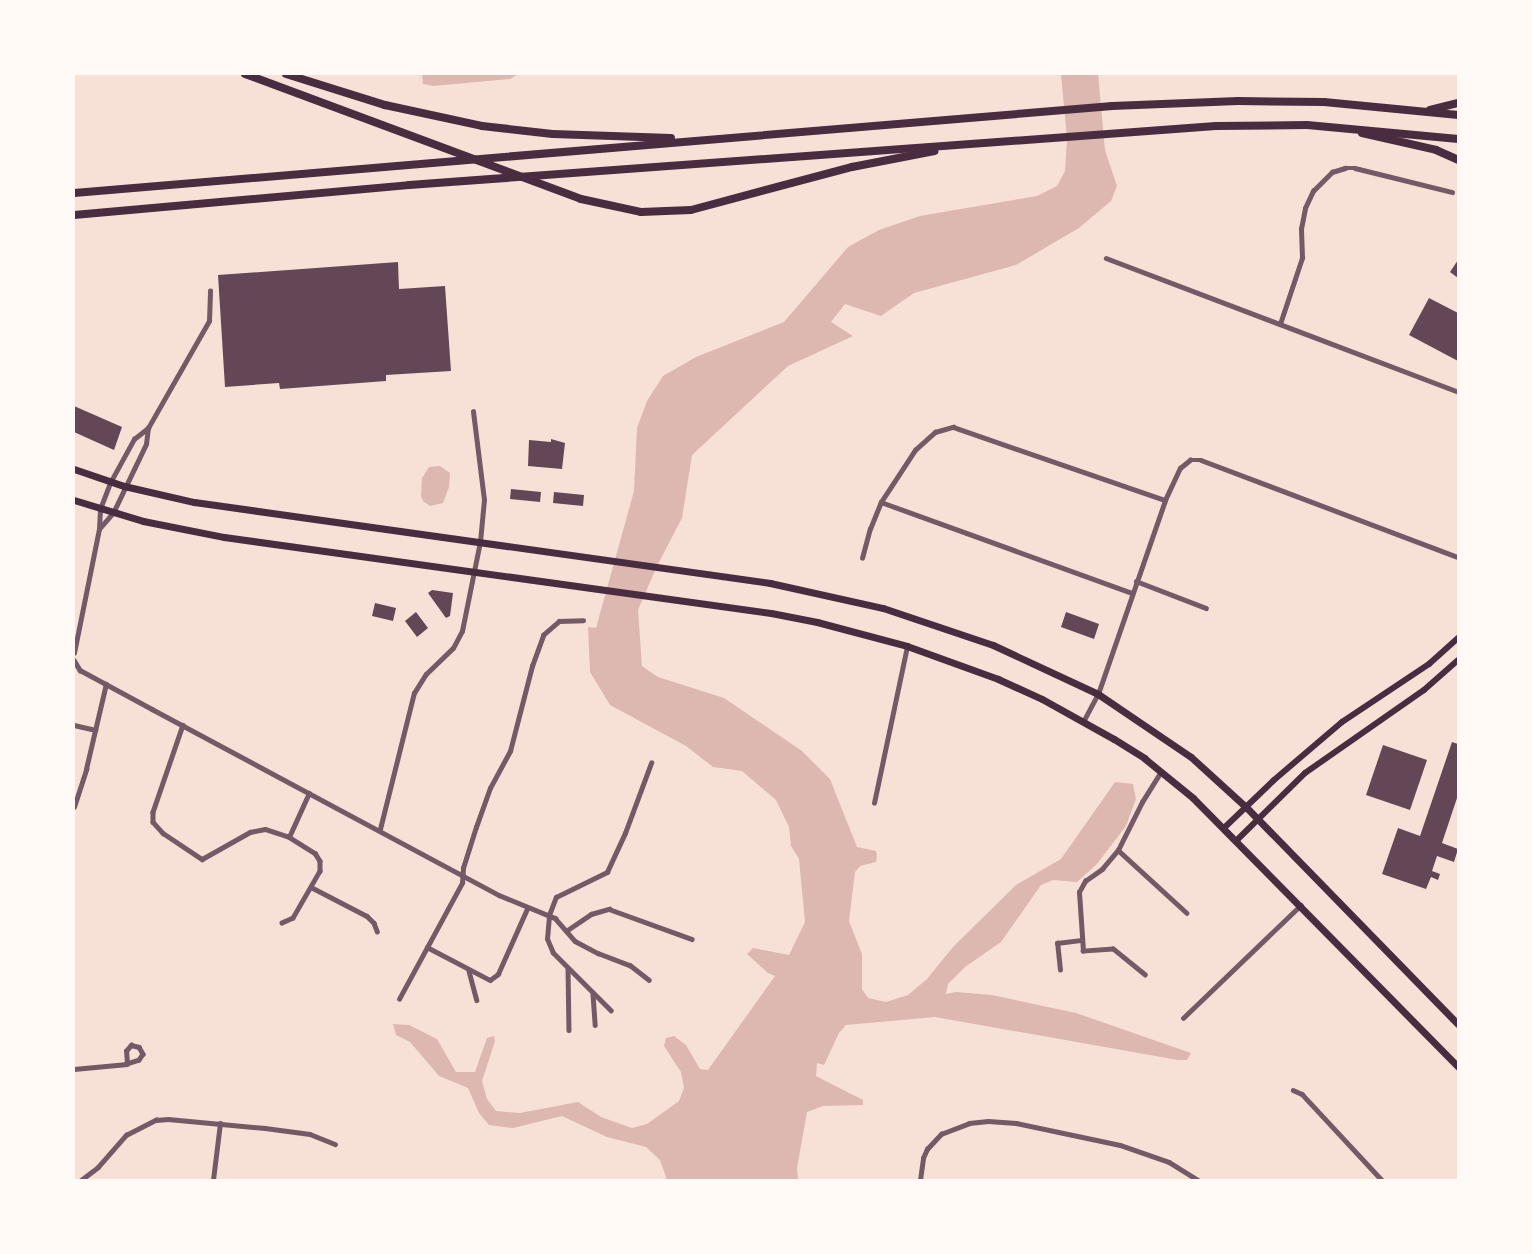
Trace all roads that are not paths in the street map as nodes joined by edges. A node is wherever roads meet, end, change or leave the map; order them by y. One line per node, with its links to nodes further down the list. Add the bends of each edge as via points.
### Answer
1 (245, 74): 9 (highway, via 588,201 641,212 691,210 852,167)
2 (286, 74): 8 (highway, via 385,105 482,126 553,134)
3 (1458, 103): 4 (highway)
4 (1428, 111): 5 (highway); 8 (highway, via 1294,101 1112,106)
5 (1458, 115)
6 (1336, 127): 7 (highway); 9 (highway, via 1216,126); 10 (highway, via 1436,150)
7 (1458, 139)
8 (698, 140): 12 (highway)
9 (970, 144): 13 (highway, via 409,185)
10 (1458, 160)
11 (1452, 192): 16 (street, via 1355,168 1332,172 1313,191 1305,208 1302,258)
12 (74, 193)
13 (74, 215)
14 (1106, 258): 16 (street)
15 (210, 291): 19 (street, via 209,321)
16 (1281, 324): 17 (street)
17 (1458, 392)
18 (473, 412): 29 (street, via 484,500)
19 (148, 428): 21 (street, via 134,439); 22 (street, via 146,444)
20 (74, 469): 21 (main road)
21 (111, 481): 22 (main road); 26 (street)
22 (124, 486): 27 (street); 29 (main road, via 194,502)
23 (1165, 500): 25 (street, via 953,427 925,439); 30 (street, via 1180,468 1190,460 1201,460); 33 (street)
24 (74, 501): 26 (main road)
25 (881, 502): 31 (street); 34 (street)
26 (100, 509): 27 (main road); 28 (street)
27 (113, 513): 28 (street); 32 (main road, via 215,535)
28 (99, 529): 39 (street)
29 (480, 542): 32 (street); 43 (main road, via 802,589 903,614 993,645)
30 (1458, 557)
31 (862, 558)
32 (474, 571): 38 (main road, via 817,622); 56 (street, via 458,641 426,674 414,693)
33 (1136, 581): 34 (street); 35 (street)
34 (1132, 593): 43 (street)
35 (1206, 608)
36 (582, 620): 60 (street, via 559,621 543,635 517,730 479,817)
37 (1458, 638): 53 (main road, via 1429,664 1342,722)
38 (907, 646): 44 (main road, via 998,680); 51 (street)
39 (74, 653)
40 (1458, 660): 54 (main road, via 1424,690 1305,773)
41 (74, 662): 42 (street)
42 (106, 684): 46 (street); 47 (street)
43 (1098, 694): 44 (street); 53 (main road, via 1171,741)
44 (1083, 720): 49 (main road)
45 (74, 725): 47 (street)
46 (183, 725): 50 (street); 57 (street, via 153,812 156,828 202,859 256,830 273,830)
47 (95, 730): 52 (street)
48 (651, 763): 65 (street, via 626,833 607,872 556,897)
49 (1161, 771): 55 (main road); 59 (street)
50 (309, 793): 56 (street); 57 (street)
51 (874, 803)
52 (74, 807)
53 (1246, 807): 54 (main road); 55 (main road)
54 (1258, 819): 58 (main road); 82 (main road)
55 (1224, 828): 58 (main road)
56 (380, 829): 60 (street)
57 (289, 837): 61 (street, via 320,861 320,871)
58 (1237, 840): 62 (main road)
59 (1118, 850): 64 (street); 70 (street, via 1081,886)
60 (463, 875): 63 (street); 71 (street)
61 (311, 887): 66 (street, via 293,918); 67 (street, via 367,916)
62 (1301, 905): 81 (street); 86 (main road)
63 (528, 909): 65 (street); 73 (street, via 495,978 483,978)
64 (1187, 913)
65 (549, 915): 68 (street); 72 (street, via 549,946)
66 (282, 923)
67 (377, 930)
68 (566, 932): 69 (street, via 591,914 609,909); 76 (street, via 586,947 630,964)
69 (692, 939)
70 (1082, 940): 74 (street, via 1057,943); 75 (street, via 1083,951 1113,949)
71 (427, 947): 73 (street); 78 (street)
72 (568, 968): 77 (street); 84 (street)
73 (469, 970): 79 (street)
74 (1060, 970)
75 (1144, 975)
76 (649, 980)
77 (593, 993): 80 (street); 83 (street)
78 (399, 999)
79 (477, 1000)
80 (611, 1011)
81 (1184, 1018)
82 (1458, 1024)
83 (595, 1025)
84 (569, 1029)
85 (127, 1064): 85 (street, via 139,1060 143,1050 128,1047); 87 (street)
86 (1458, 1066)
87 (74, 1069)
88 (1293, 1090): 95 (street, via 1302,1094)
89 (220, 1123): 90 (street, via 310,1134); 91 (street, via 168,1119 147,1123 126,1135); 92 (street)
90 (335, 1144)
91 (81, 1180)
92 (213, 1180)
93 (920, 1180): 94 (street, via 925,1154 941,1134 988,1121 1016,1123 1120,1145 1169,1162)
94 (1198, 1180)
95 (1382, 1180)

